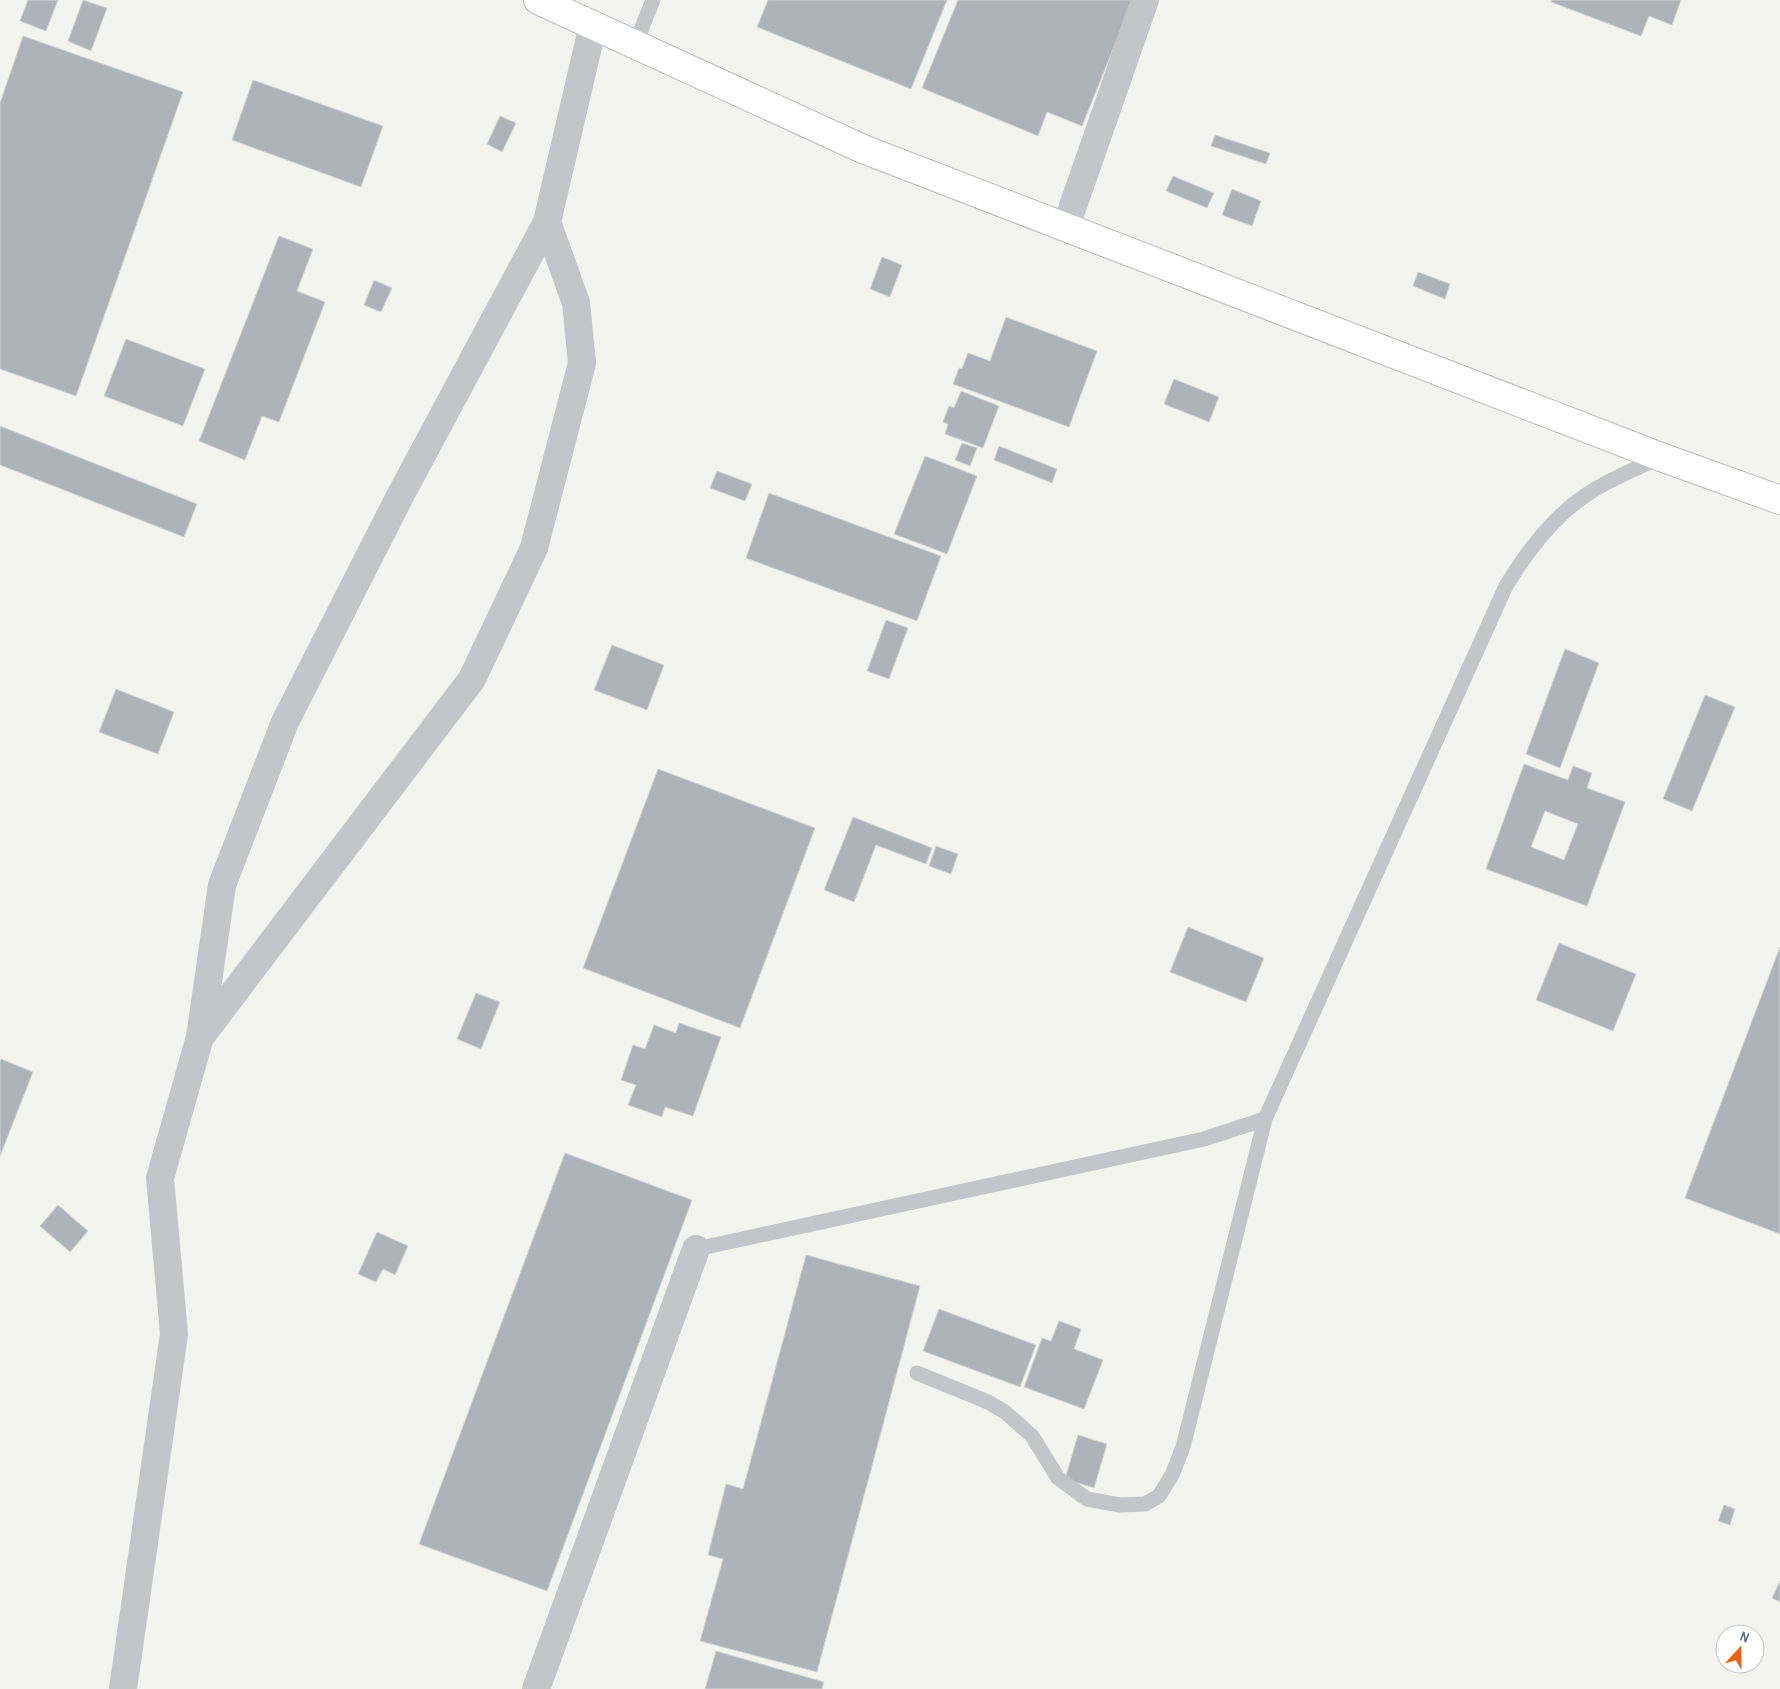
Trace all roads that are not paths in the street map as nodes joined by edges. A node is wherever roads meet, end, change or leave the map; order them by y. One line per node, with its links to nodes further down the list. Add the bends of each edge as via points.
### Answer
1 (538, 0): 4 (street)
2 (653, 0): 5 (lane)
3 (1145, 0): 7 (street)
4 (593, 25): 5 (street); 6 (street)
5 (635, 45): 7 (street, via 863,149)
6 (547, 222): 10 (street, via 400,496 285,722 222,885); 10 (street, via 576,303 582,363 534,548 472,679)
7 (1066, 226): 8 (street)
8 (1661, 457): 9 (street); 11 (lane, via 1585,495 1534,545 1514,573)
9 (1780, 500)
10 (200, 1037): 14 (street, via 160,1178 174,1334)
11 (1265, 1119): 12 (lane, via 1204,1139); 13 (lane, via 1183,1447 1160,1496 1145,1504 1120,1505 1088,1499 1058,1478 1032,1436 1005,1412)
12 (696, 1249): 15 (street)
13 (917, 1373)
14 (123, 1689)
15 (536, 1689)

